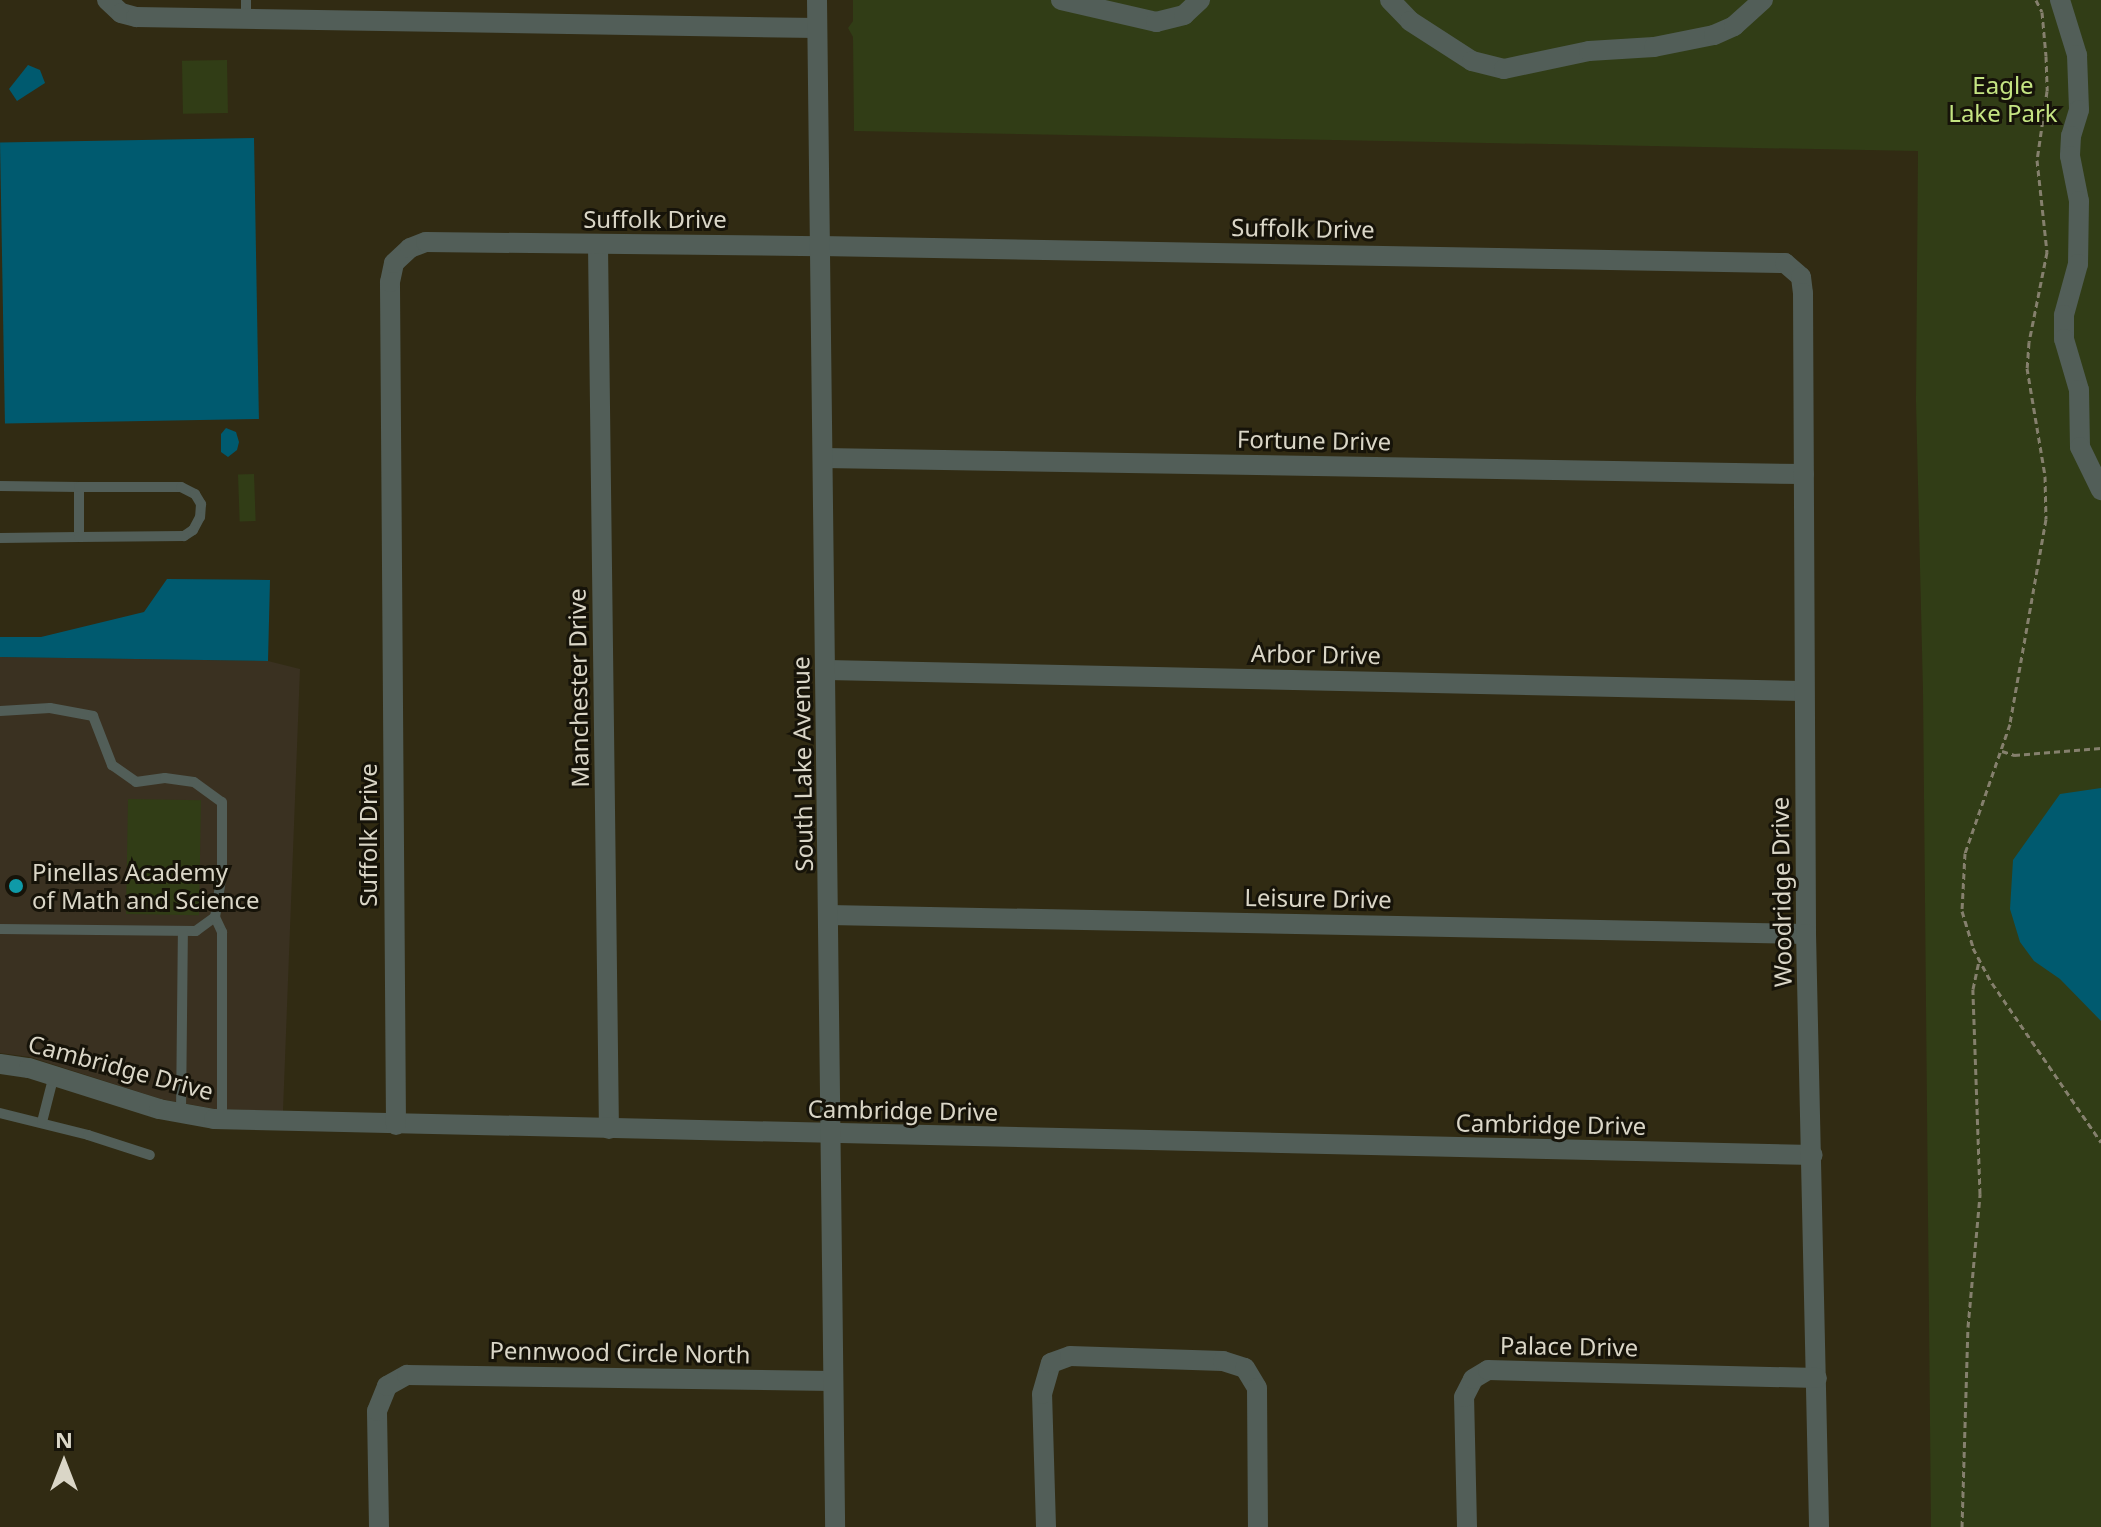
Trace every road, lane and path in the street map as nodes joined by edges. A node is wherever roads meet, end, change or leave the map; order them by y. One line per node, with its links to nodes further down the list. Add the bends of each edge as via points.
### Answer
1 (817, 0): 10 (street, South Lake Avenue)
2 (1061, 0): 3 (street, via 1156,22 1184,15)
3 (1200, 0)
4 (1390, 0): 5 (street, via 1410,21 1472,61 1504,69 1602,49 1654,47 1714,35 1734,26)
5 (1763, 0)
6 (2036, 0): 25 (path, via 2046,45 2047,91 2037,160 2047,252 2027,368 2045,476 2046,519)
7 (2060, 0): 18 (street, via 2077,55 2079,110 2070,156 2079,201 2078,264 2064,315 2064,339 2079,390 2080,447)
8 (108, 3): 9 (street, via 136,17)
9 (246, 10): 10 (street)
10 (817, 28): 12 (street, South Lake Avenue)
11 (598, 245): 12 (street, Suffolk Drive); 38 (street, Suffolk Drive, via 426,242 394,263 390,297); 39 (street, Manchester Drive)
12 (820, 246): 13 (street, Suffolk Drive); 14 (street, South Lake Avenue)
13 (1785, 263): 15 (street, Woodridge Drive, via 1801,277)
14 (824, 458): 15 (street, Fortune Drive); 21 (street, South Lake Avenue)
15 (1804, 474): 22 (street, Woodridge Drive)
16 (0, 486): 17 (lane)
17 (79, 487): 19 (lane); 19 (lane, via 181,487 201,504 200,517 184,536)
18 (2101, 490)
19 (79, 537): 20 (lane)
20 (0, 538)
21 (827, 670): 22 (street, Arbor Drive); 26 (street, South Lake Avenue)
22 (1803, 691): 30 (street, Woodridge Drive)
23 (0, 711): 27 (lane, via 50,708 93,716 112,765 136,782 194,782 222,802 222,873)
24 (2101, 748): 25 (path, via 2014,755)
25 (2001, 751): 31 (path, via 1962,868 1962,911)
26 (829, 915): 30 (street, Leisure Drive); 40 (street, South Lake Avenue)
27 (215, 917): 29 (lane, via 196,931); 36 (lane, via 222,932)
28 (0, 929): 29 (lane)
29 (183, 931): 35 (lane)
30 (1806, 934): 43 (street, Woodridge Drive)
31 (1979, 960): 41 (path); 52 (path, via 1973,989 1980,1194 1968,1327)
32 (0, 1064): 33 (street, Cambridge Drive)
33 (54, 1075): 35 (street, Cambridge Drive); 37 (lane)
34 (0, 1113): 37 (lane)
35 (181, 1113): 36 (street, Cambridge Drive)
36 (222, 1120): 38 (street, Cambridge Drive)
37 (42, 1122): 42 (lane)
38 (396, 1125): 39 (street, Cambridge Drive)
39 (609, 1129): 40 (street, Cambridge Drive)
40 (831, 1135): 43 (street, Cambridge Drive); 45 (street, South Lake Avenue)
41 (2101, 1142)
42 (150, 1155)
43 (1813, 1155): 44 (street, Woodridge Drive)
44 (1817, 1378): 50 (street, Palace Drive, via 1488,1370 1473,1379 1464,1397); 51 (street, Woodridge Drive)
45 (833, 1381): 46 (street, Pennwood Circle North, via 407,1375 387,1386 377,1411); 47 (street, South Lake Avenue)
46 (379, 1527)
47 (835, 1527)
48 (1046, 1527): 49 (street, via 1042,1394 1051,1363 1070,1356 1223,1361 1245,1368 1257,1388)
49 (1258, 1527)
50 (1467, 1527)
51 (1819, 1527)
52 (1962, 1527)

